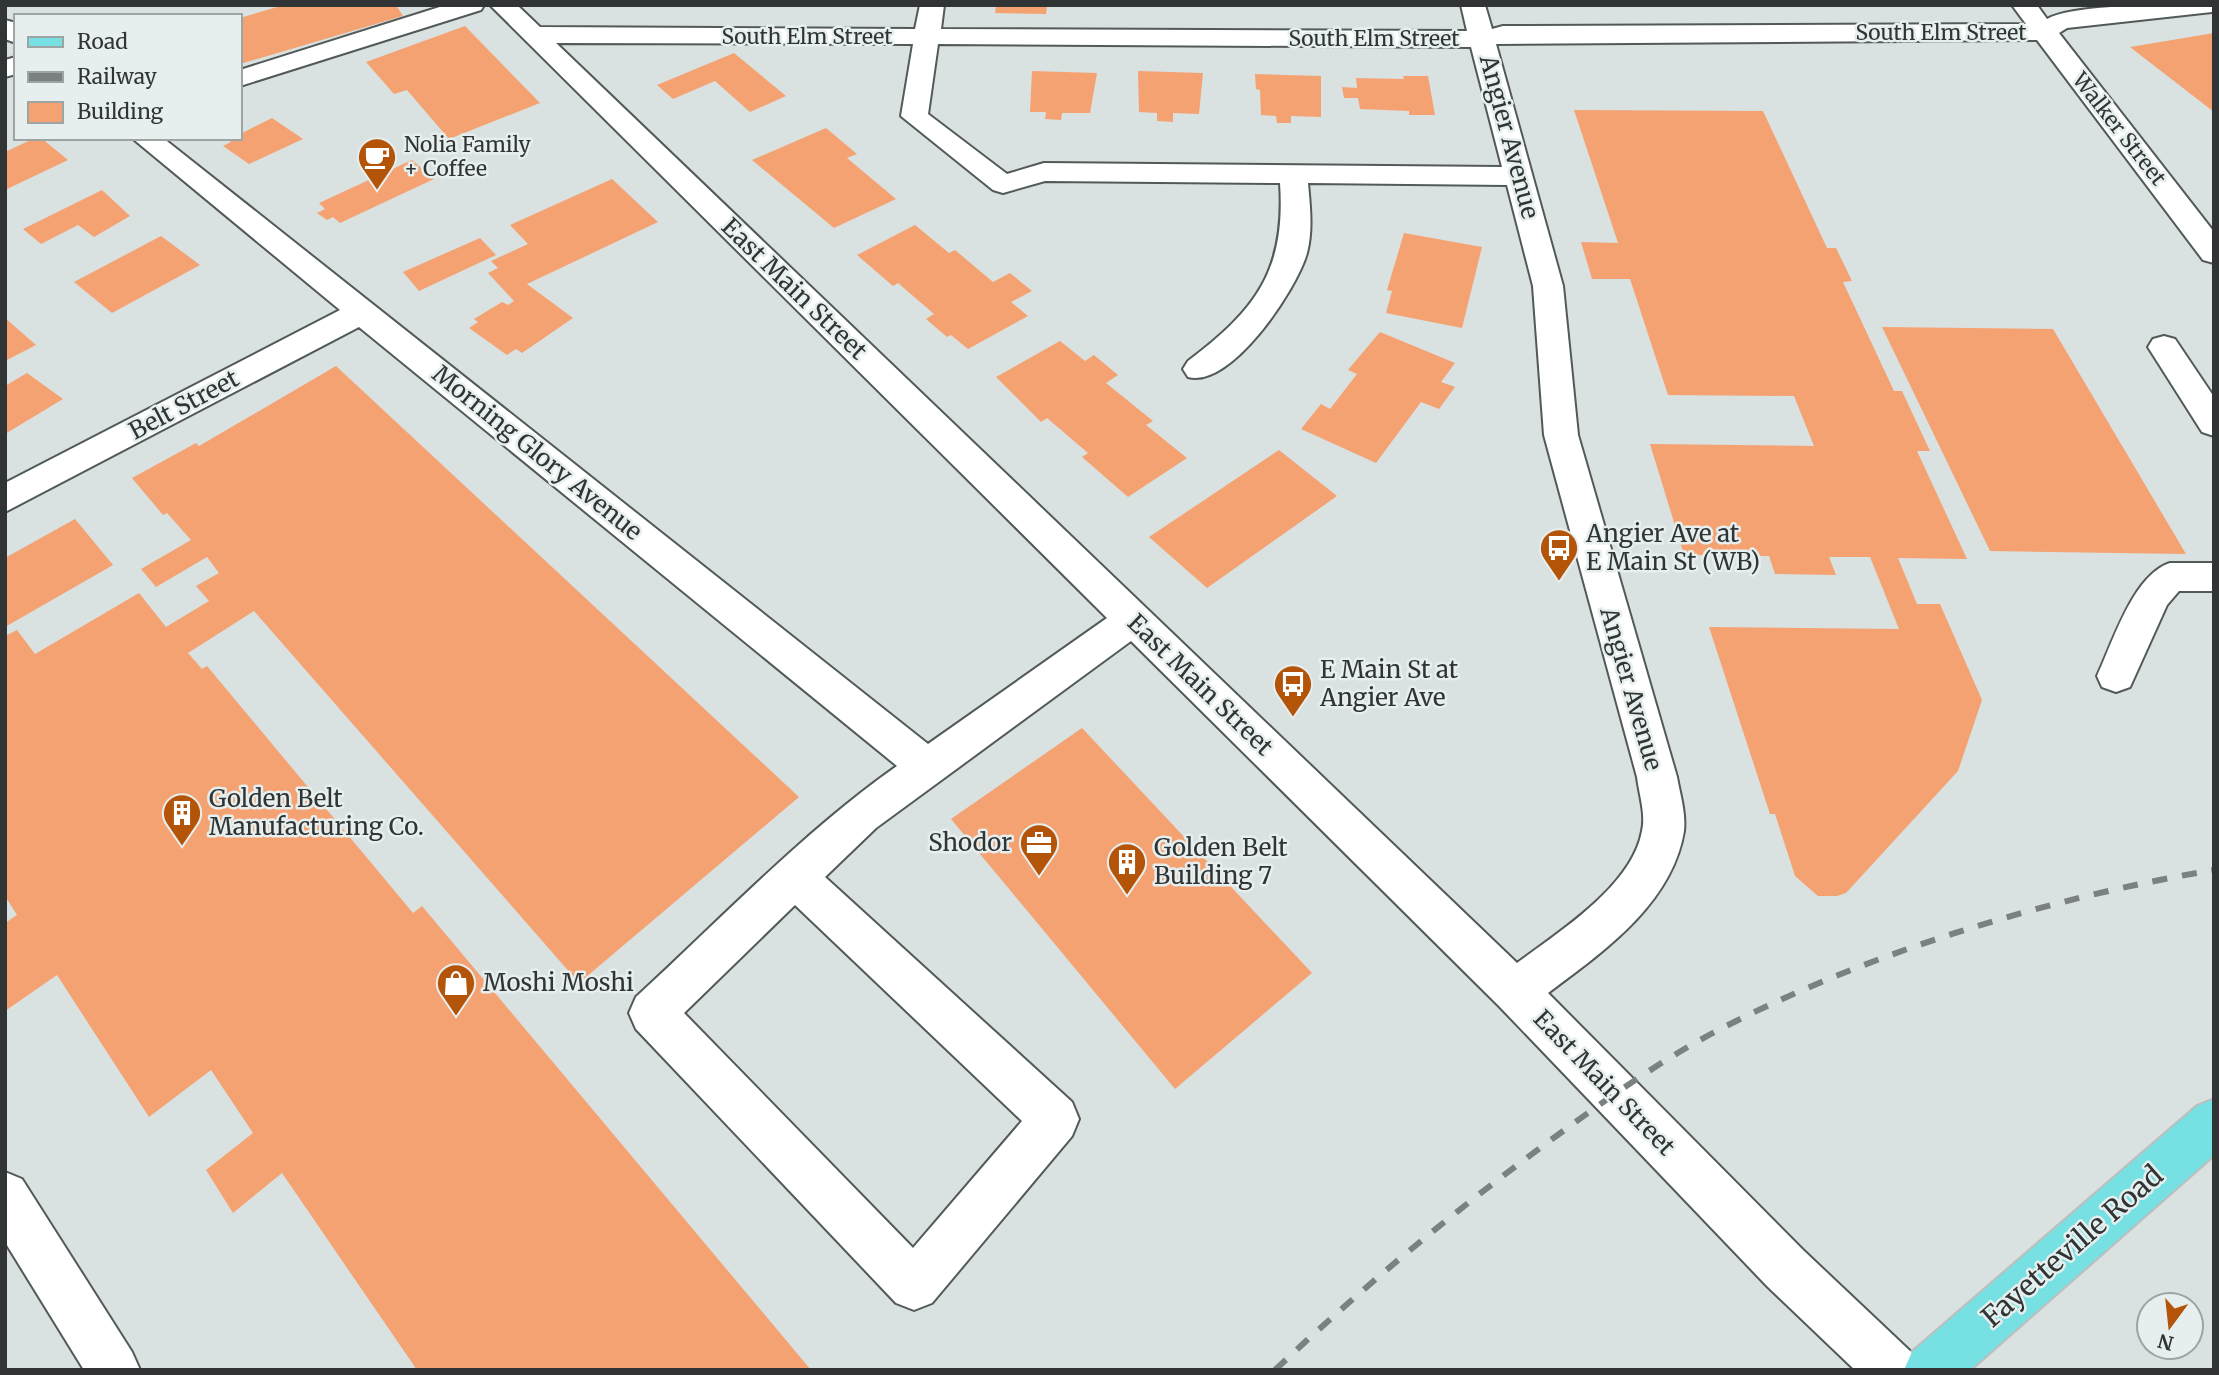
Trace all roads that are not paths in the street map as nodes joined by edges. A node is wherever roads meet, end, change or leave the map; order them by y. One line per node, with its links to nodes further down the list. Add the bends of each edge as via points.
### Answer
1 (472, 5): 11 (street)
2 (502, 5): 8 (street, East Main Street)
3 (932, 5): 9 (street)
4 (1473, 5): 10 (street, Angier Avenue)
5 (2024, 5): 7 (street, Walker Street)
6 (2212, 5): 7 (street, South Elm Street, via 2060,21)
7 (2043, 32): 10 (street, South Elm Street, via 1503,34); 15 (street, Walker Street)
8 (532, 35): 9 (street, South Elm Street); 22 (street, East Main Street)
9 (927, 37): 10 (street, South Elm Street); 13 (street, via 914,116 1003,184 1044,172)
10 (1484, 39): 14 (street, Angier Avenue)
11 (242, 77)
12 (148, 140): 16 (street, Morning Glory Avenue)
13 (1293, 174): 14 (street); 18 (street, via 1291,254 1268,300 1234,343)
14 (1519, 176): 26 (street, Angier Avenue, via 1548,286 1561,435 1657,777 1663,830 1635,888 1600,925)
15 (2214, 253)
16 (362, 312): 20 (street, Belt Street); 24 (street, Morning Glory Avenue)
17 (2164, 347): 19 (street)
18 (1199, 369)
19 (2214, 424)
20 (5, 499)
21 (2214, 578): 23 (street, via 2170,577 2152,596)
22 (1132, 620): 24 (street); 26 (street, East Main Street)
23 (2116, 676)
24 (928, 768): 25 (street, via 861,816)
25 (795, 877): 25 (street, via 1055,1119 915,1285 652,1013)
26 (1515, 991): 30 (street, East Main Street, via 1785,1268)
27 (2214, 1123): 31 (main road, Fayetteville Road)
28 (5, 1196): 29 (street)
29 (114, 1370)
30 (1894, 1370)
31 (1930, 1370)

